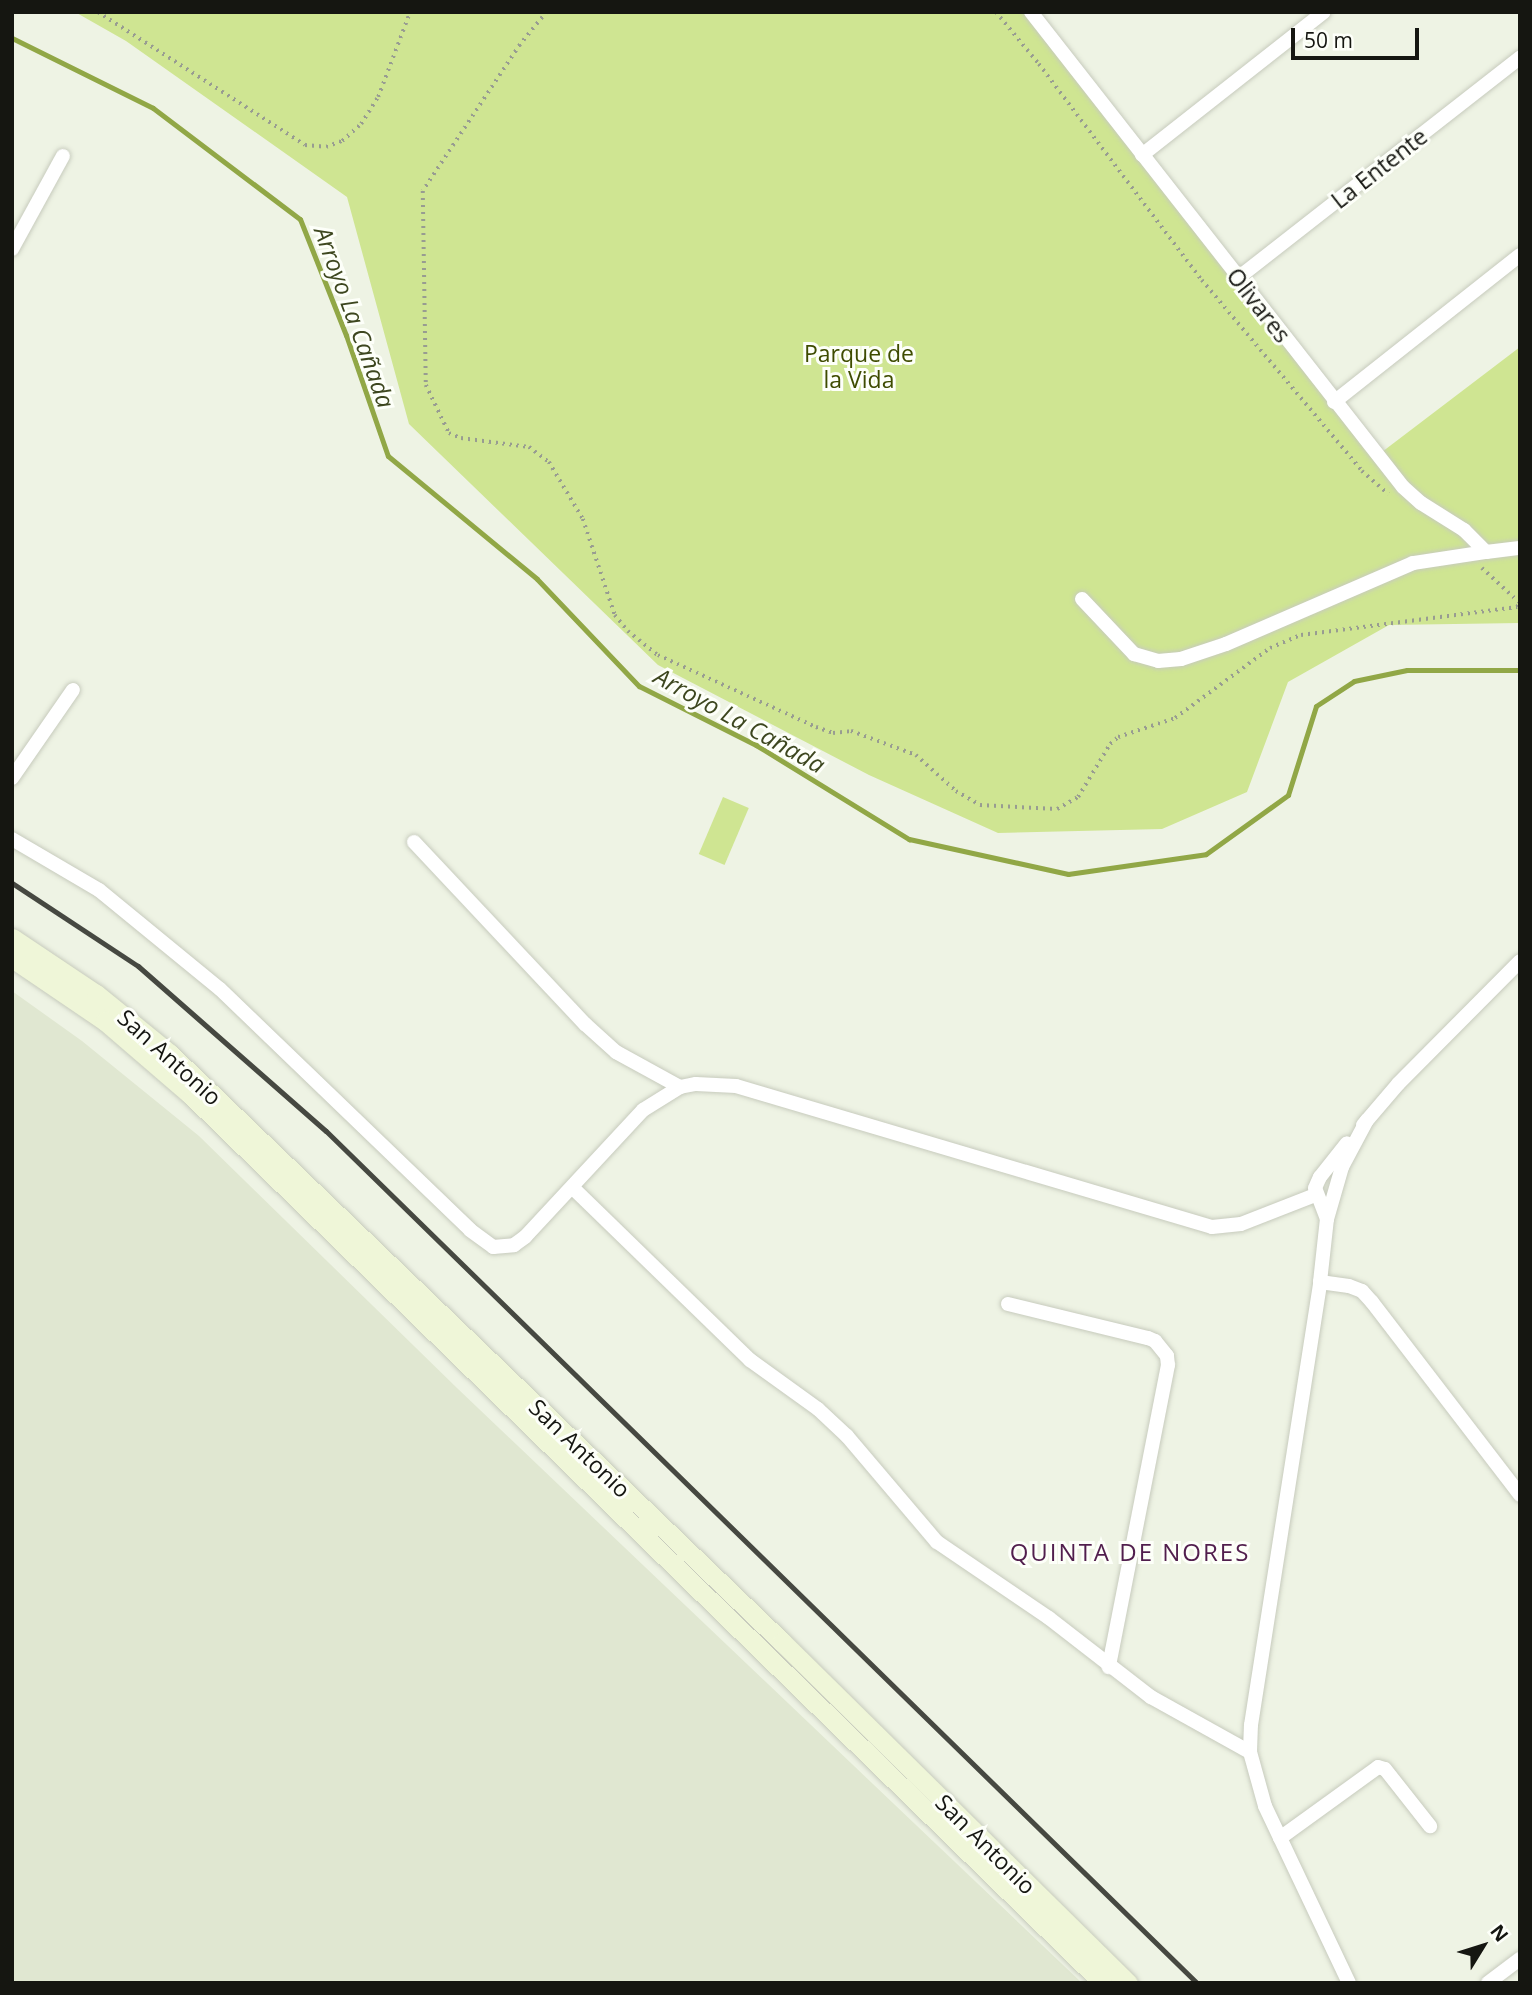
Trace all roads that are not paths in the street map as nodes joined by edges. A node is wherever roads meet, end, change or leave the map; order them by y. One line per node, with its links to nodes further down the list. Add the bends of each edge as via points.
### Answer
1 (1031, 12): 4 (street, Olivares)
2 (1324, 12): 4 (street)
3 (1520, 58): 8 (street, La Entente)
4 (1142, 155): 8 (street, Olivares)
5 (63, 156): 6 (street)
6 (12, 249)
7 (1520, 255): 9 (street)
8 (1238, 278): 9 (street, Olivares)
9 (1335, 402): 11 (street, Olivares, via 1403,487 1464,530)
10 (1520, 548): 11 (street)
11 (1486, 552): 12 (street, via 1413,563 1181,660 1158,661 1134,654)
12 (1082, 599)
13 (73, 690): 14 (street)
14 (12, 778)
15 (12, 839): 22 (street, via 99,890 220,989 484,1241 494,1247 514,1245)
16 (414, 842): 20 (street, via 585,1024 616,1052)
17 (12, 938): 34 (main road, San Antonio, via 96,993 170,1054 782,1642)
18 (12, 958): 33 (main road, San Antonio, via 105,1021 190,1094)
19 (1520, 961): 21 (street)
20 (680, 1087): 22 (street, via 643,1110); 23 (street, via 736,1086 1212,1227 1241,1224)
21 (1367, 1120): 23 (street, via 1320,1177); 24 (street, via 1342,1167)
22 (573, 1188): 28 (street, via 750,1360 848,1436 937,1542 1049,1618)
23 (1315, 1195): 24 (street)
24 (1327, 1219): 25 (street)
25 (1320, 1282): 27 (street, via 1349,1286 1373,1302); 29 (street, via 1252,1699)
26 (1008, 1304): 28 (street, via 1148,1338 1167,1356)
27 (1520, 1495)
28 (1109, 1667): 29 (street, via 1151,1697)
29 (1250, 1752): 31 (street, via 1255,1778)
30 (1430, 1826): 31 (street, via 1385,1769 1378,1767)
31 (1280, 1838): 35 (street)
32 (1520, 1959): 36 (street)
33 (1103, 1983)
34 (1128, 1983)
35 (1349, 1983)
36 (1489, 1983)

